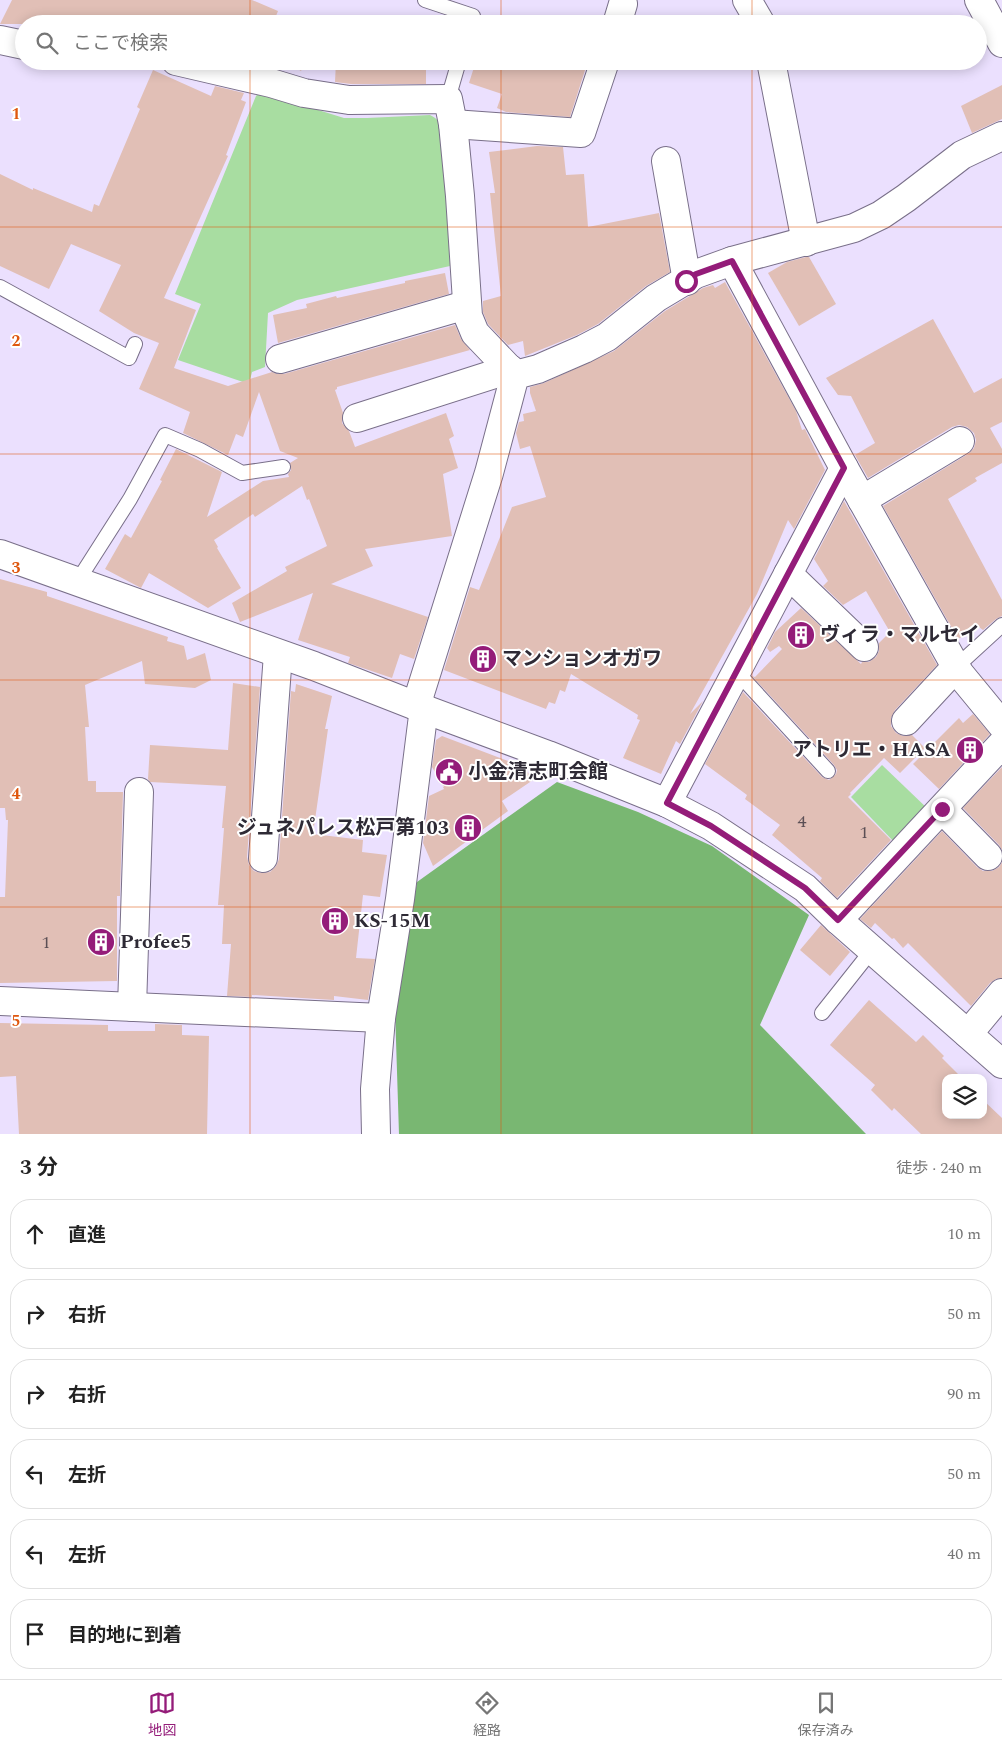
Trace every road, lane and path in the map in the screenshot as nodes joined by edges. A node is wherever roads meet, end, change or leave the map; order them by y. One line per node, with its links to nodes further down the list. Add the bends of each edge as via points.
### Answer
1 (425, 0): 4 (lane)
2 (747, 0): 5 (street)
3 (978, 0): 6 (street)
4 (470, 15)
5 (755, 15)
6 (986, 15)
7 (987, 16): 10 (street)
8 (0, 40): 9 (street)
9 (15, 43)
10 (1002, 44)
11 (215, 70): 15 (street, via 304,93)
12 (457, 70): 15 (lane)
13 (602, 70): 15 (street, via 581,133)
14 (773, 70): 18 (street)
15 (450, 111): 22 (street, via 460,196)
16 (1002, 136): 18 (street, via 962,155 880,215 854,228)
17 (666, 160): 20 (street)
18 (806, 242): 19 (street)
19 (732, 261): 20 (street); 29 (street)
20 (686, 281): 25 (street, via 656,298 607,338 538,369)
21 (0, 287): 23 (lane, via 129,358)
22 (466, 305): 24 (street); 25 (street, via 475,332)
23 (135, 344)
24 (280, 359)
25 (513, 372): 26 (street); 39 (street, via 488,472)
26 (357, 418)
27 (960, 440): 30 (street)
28 (283, 467): 33 (lane, via 242,473 165,434 130,499)
29 (844, 468): 30 (street); 32 (street)
30 (862, 500): 37 (street)
31 (0, 554): 33 (street)
32 (788, 574): 35 (street); 38 (street)
33 (77, 582): 36 (street)
34 (1002, 625): 37 (lane)
35 (864, 647)
36 (278, 654): 39 (street); 48 (street)
37 (956, 667): 40 (street); 41 (street)
38 (736, 671): 43 (lane); 45 (street)
39 (420, 707): 45 (street); 55 (street, via 400,898)
40 (906, 721)
41 (1002, 725)
42 (1002, 744): 46 (street)
43 (828, 771)
44 (139, 792): 53 (street)
45 (667, 803): 49 (street, via 711,826 805,888)
46 (942, 809): 47 (street); 49 (street)
47 (988, 856)
48 (263, 858)
49 (838, 920): 50 (street)
50 (872, 950): 54 (lane); 56 (street)
51 (1002, 993): 56 (street)
52 (0, 1001): 53 (street)
53 (132, 1007): 55 (street)
54 (822, 1014)
55 (381, 1018): 58 (street, via 375,1089)
56 (968, 1034): 57 (street)
57 (1002, 1064)
58 (376, 1134)

